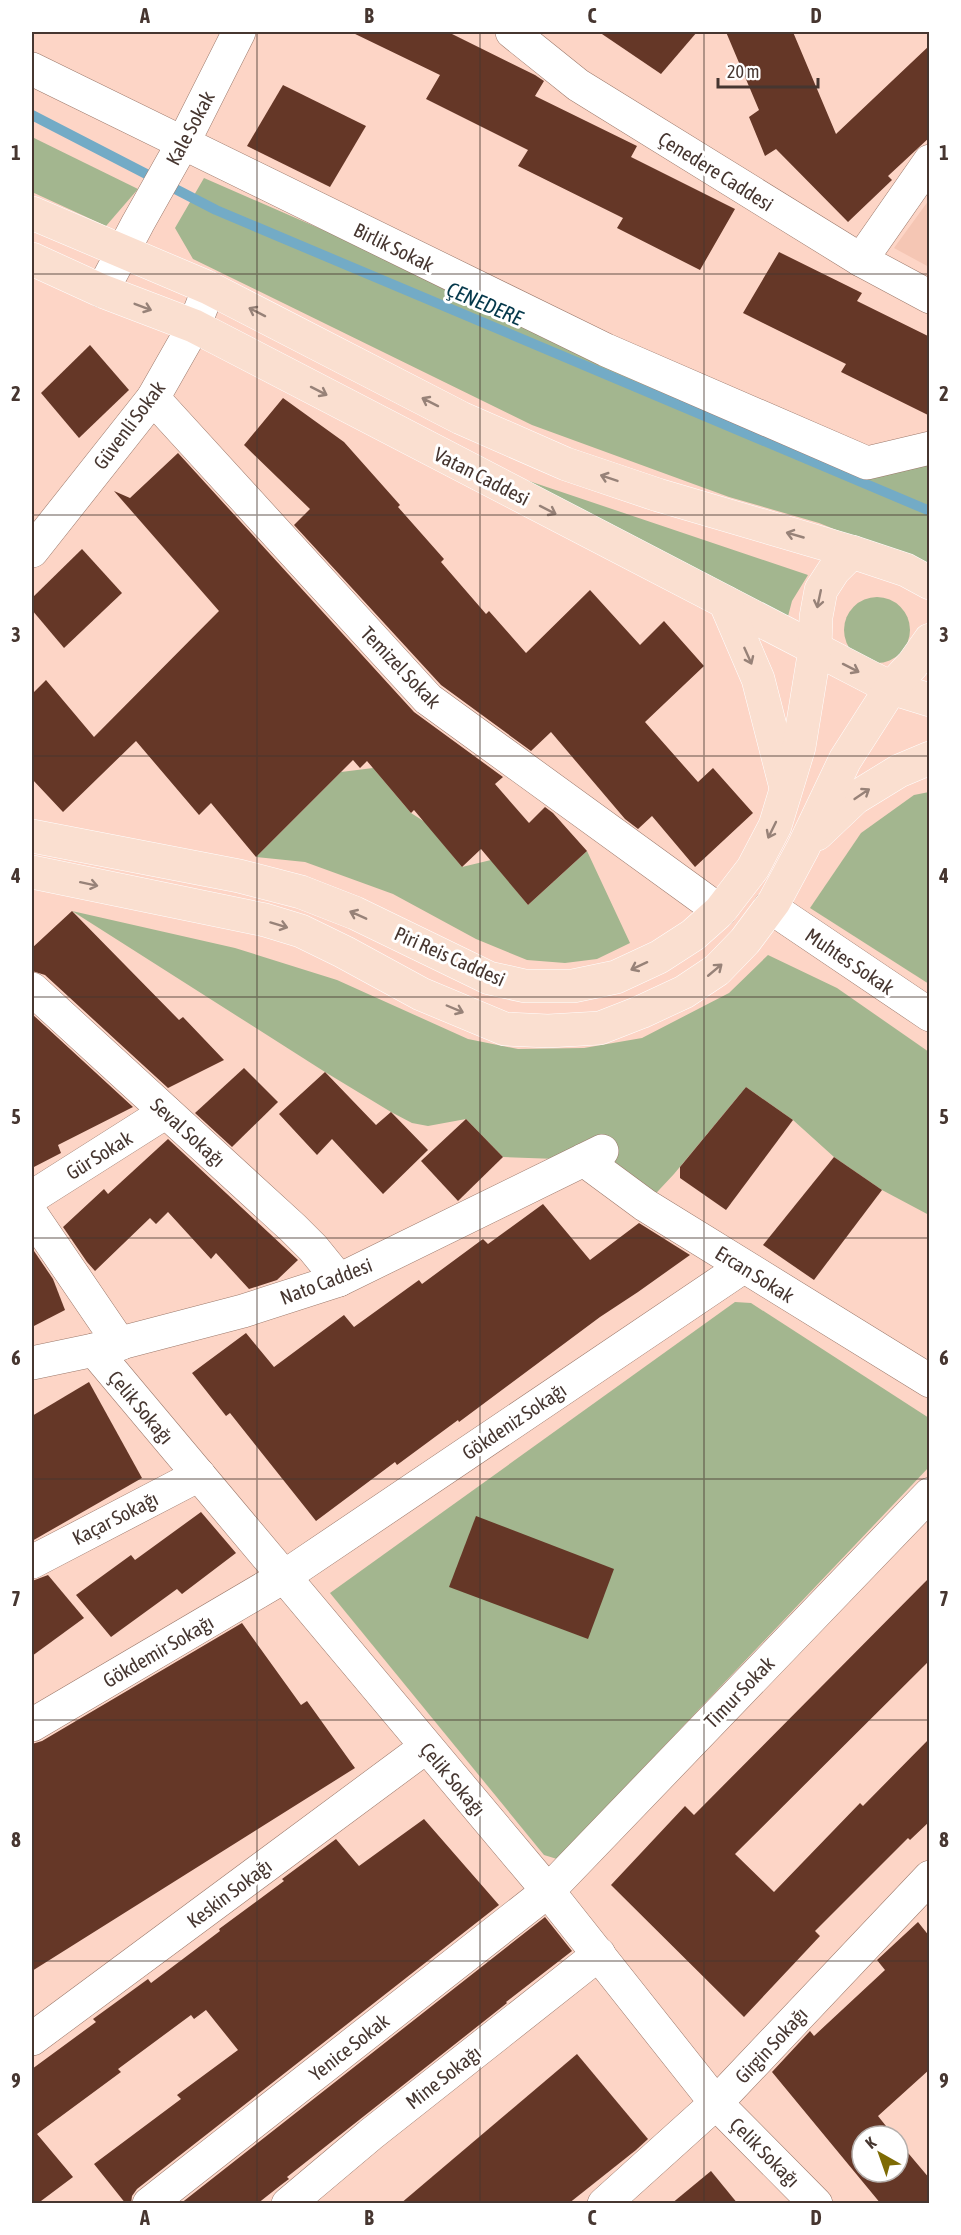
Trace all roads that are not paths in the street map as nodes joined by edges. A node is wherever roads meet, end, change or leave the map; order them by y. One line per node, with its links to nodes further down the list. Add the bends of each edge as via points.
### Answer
1 (239, 32): 4 (street, Kale Sokak)
2 (512, 32): 9 (street, Çenedere Caddesi, via 578,85)
3 (32, 69): 4 (street, Birlik Sokak)
4 (177, 154): 7 (street, Kale Sokak); 15 (street, Birlik Sokak, via 606,350 867,462)
5 (930, 161): 9 (street)
6 (32, 213): 7 (main road)
7 (131, 236): 10 (main road); 11 (street, Kale Sokak)
8 (32, 259): 11 (main road, Vatan Caddesi)
9 (861, 260): 12 (street, Çenedere Caddesi)
10 (209, 288): 13 (street, Güvenli Sokak); 17 (main road, one-way to 10, via 566,464 461,418)
11 (102, 291): 13 (main road, Vatan Caddesi, one-way to 13)
12 (930, 297)
13 (194, 326): 14 (street, Güvenli Sokak); 19 (main road, Vatan Caddesi, one-way to 19)
14 (153, 398): 16 (street, Güvenli Sokak); 30 (street, Temizel Sokak, via 428,699)
15 (930, 448)
16 (32, 551)
17 (852, 552): 18 (main road, via 906,570); 21 (main road, Piri Reis Caddesi, one-way to 21, via 821,590)
18 (930, 583)
19 (725, 602): 21 (main road, Vatan Caddesi); 25 (main road, one-way to 25, via 758,679)
20 (930, 640): 22 (main road)
21 (815, 649): 22 (main road, Vatan Caddesi, one-way to 22); 25 (main road, Piri Reis Caddesi, via 799,747)
22 (891, 688): 23 (main road, Vatan Caddesi); 27 (main road, via 845,760)
23 (930, 700)
24 (930, 758): 27 (main road, one-way to 24, via 855,798 898,771)
25 (786, 789): 30 (main road, Piri Reis Caddesi, one-way to 30, via 776,826 753,868)
26 (32, 836): 30 (main road, Piri Reis Caddesi, one-way to 26, via 685,941 616,977 573,986 525,986 489,978 355,913 301,892 240,876)
27 (803, 848): 29 (main road)
28 (32, 872): 29 (main road, one-way to 29, via 265,920 301,931 422,994 505,1029 600,1028 641,1012 684,992 717,970)
29 (770, 907): 32 (street, Muhtes Sokak)
30 (720, 911)
31 (32, 989): 33 (street, Seval Sokağı)
32 (930, 1015)
33 (166, 1112): 35 (street, Gür Sokak); 38 (street, Seval Sokağı, via 293,1228)
34 (593, 1156): 37 (street, Ercan Sokak, via 645,1204); 38 (street, Nato Caddesi)
35 (32, 1197)
36 (32, 1215): 39 (street, Çelik Sokağı)
37 (743, 1267): 41 (street, Ercan Sokak); 45 (street, Gökdeniz Sokağı)
38 (339, 1280): 39 (street, Nato Caddesi, via 243,1311)
39 (107, 1347): 40 (street, Nato Caddesi); 42 (street, Çelik Sokağı)
40 (32, 1363)
41 (930, 1381)
42 (199, 1475): 44 (street, Kaçar Sokağı); 45 (street, Çelik Sokağı)
43 (930, 1494): 49 (street, Timur Sokak)
44 (32, 1562)
45 (285, 1576): 46 (street, Gökdemir Sokağı); 47 (street, Çelik Sokağı)
46 (32, 1725)
47 (426, 1747): 49 (street, Çelik Sokağı); 51 (street, Keskin Sokağı)
48 (930, 1877): 52 (street, Girgin Sokağı)
49 (548, 1891): 50 (street, Çelik Sokağı); 53 (street, Yenice Sokak)
50 (599, 1954): 52 (street, Çelik Sokağı); 54 (street, Mine Sokağı)
51 (32, 2039)
52 (716, 2103): 55 (street, Girgin Sokağı); 56 (street, Çelik Sokağı)
53 (149, 2204)
54 (288, 2204)
55 (604, 2204)
56 (816, 2204)

